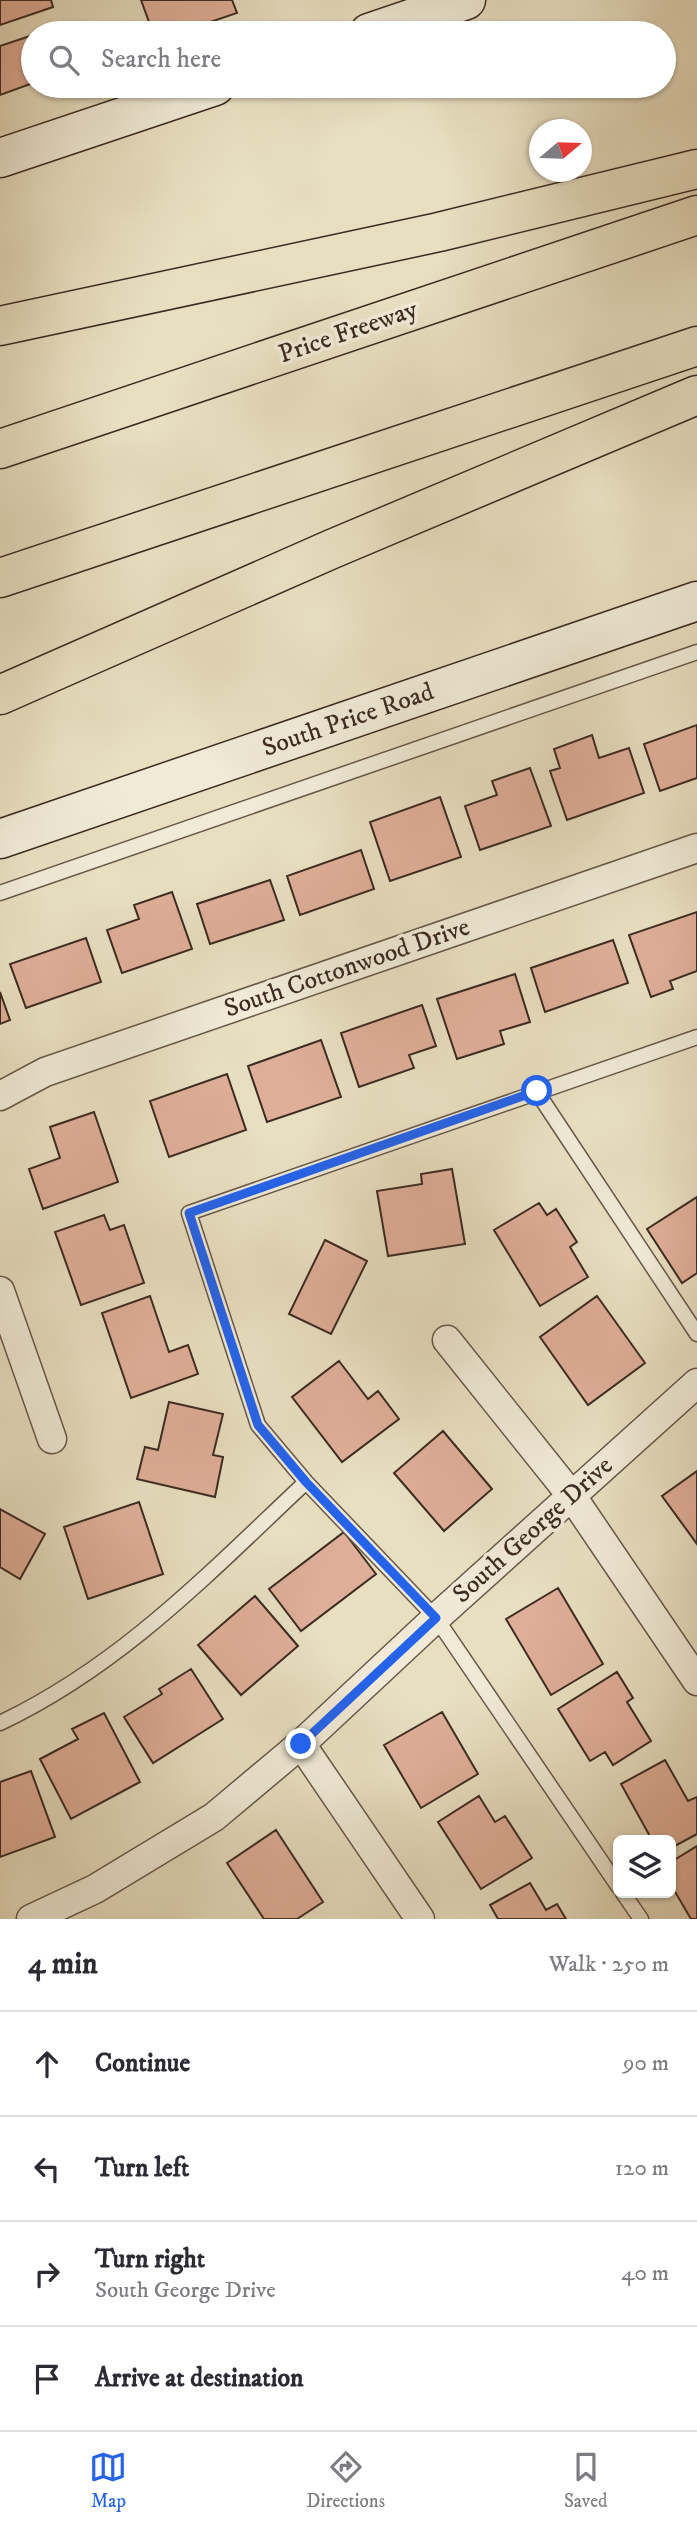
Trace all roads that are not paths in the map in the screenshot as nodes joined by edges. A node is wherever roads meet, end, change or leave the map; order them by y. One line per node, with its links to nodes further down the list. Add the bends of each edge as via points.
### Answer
1 (467, 0): 2 (main road)
2 (405, 21)
3 (179, 98): 4 (main road)
4 (0, 158)
5 (697, 169): 7 (highway, via 439,233)
6 (697, 215): 10 (highway, Price Freeway)
7 (0, 327)
8 (697, 346): 11 (highway)
9 (697, 395): 14 (highway)
10 (0, 449)
11 (0, 578)
12 (697, 601): 15 (main road, South Price Road)
13 (697, 652): 17 (lane)
14 (0, 695)
15 (0, 839)
16 (697, 848): 20 (street, South Cottonwood Drive, via 45,1072)
17 (0, 893)
18 (697, 1037): 19 (lane)
19 (537, 1091): 22 (lane); 26 (lane, via 189,1213 258,1425)
20 (0, 1096)
21 (0, 1291): 25 (street)
22 (697, 1334)
23 (447, 1340): 27 (street)
24 (697, 1383): 27 (street, South George Drive)
25 (52, 1439)
26 (306, 1482): 28 (lane); 30 (lane, via 166,1613 92,1672)
27 (571, 1495): 28 (street, South George Drive); 29 (street)
28 (436, 1618): 31 (street, South George Drive); 32 (lane)
29 (697, 1681)
30 (0, 1723)
31 (301, 1744): 34 (street, South George Drive, via 214,1816 95,1889); 35 (street)
32 (613, 1879)
33 (626, 1898): 36 (lane)
34 (31, 1919)
35 (420, 1919)
36 (641, 1919)

